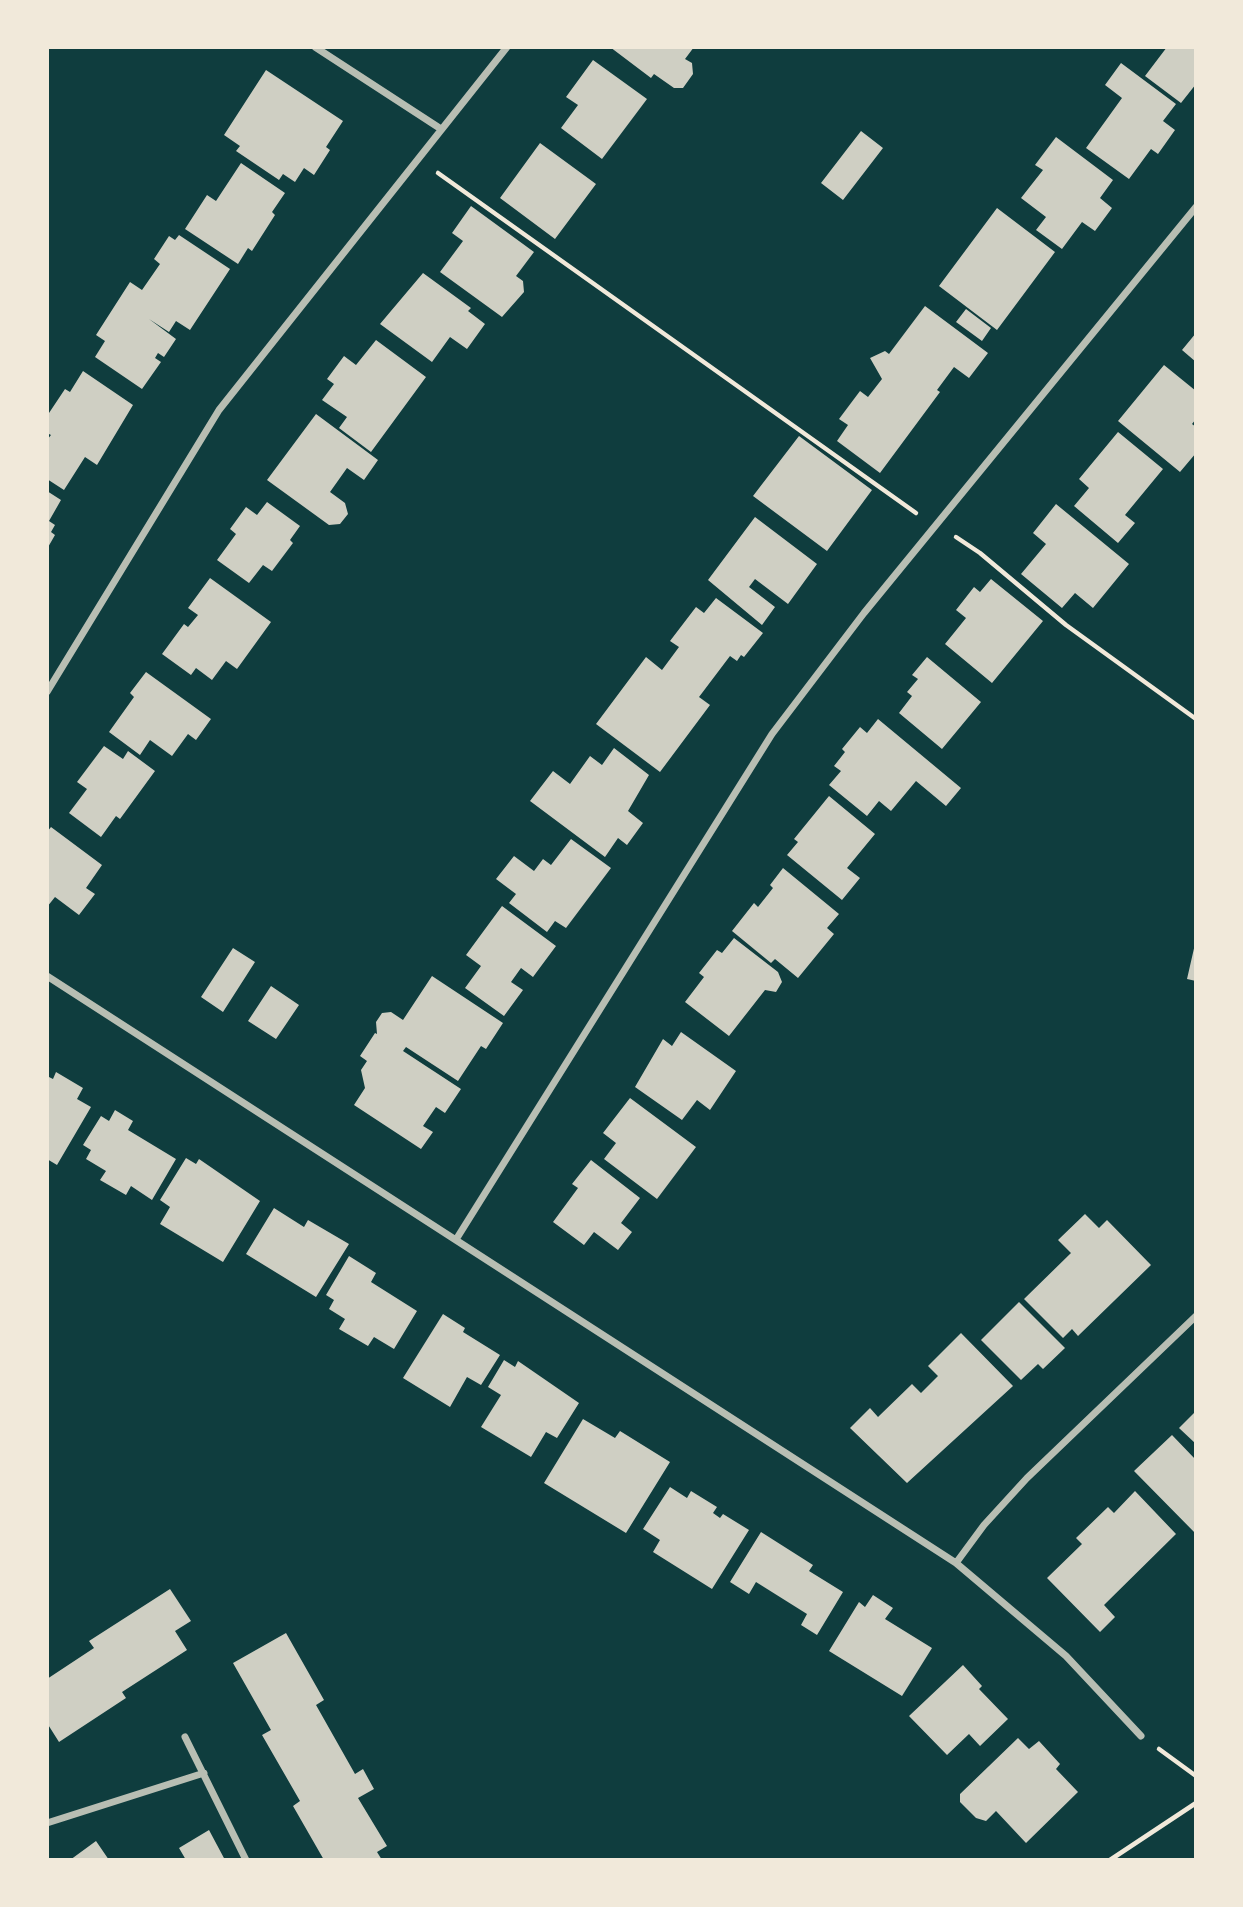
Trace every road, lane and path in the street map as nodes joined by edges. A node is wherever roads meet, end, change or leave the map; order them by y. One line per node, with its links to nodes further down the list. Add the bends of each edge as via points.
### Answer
1 (315, 47): 3 (street)
2 (507, 47): 3 (street)
3 (441, 129): 4 (street)
4 (418, 158): 6 (path, via 899,503); 7 (street, via 219,410)
5 (1196, 207): 6 (street)
6 (937, 525): 8 (path); 10 (street, via 772,734)
7 (47, 692)
8 (1196, 719)
9 (47, 976): 10 (street)
10 (457, 1238): 12 (street)
11 (1196, 1316): 12 (street, via 1027,1478)
12 (956, 1563): 13 (street, via 1066,1656)
13 (1141, 1736): 16 (path)
14 (185, 1737): 15 (street)
15 (204, 1773): 18 (street); 19 (street)
16 (1196, 1776)
17 (1196, 1803): 20 (path)
18 (47, 1823)
19 (246, 1860)
20 (1110, 1860)

